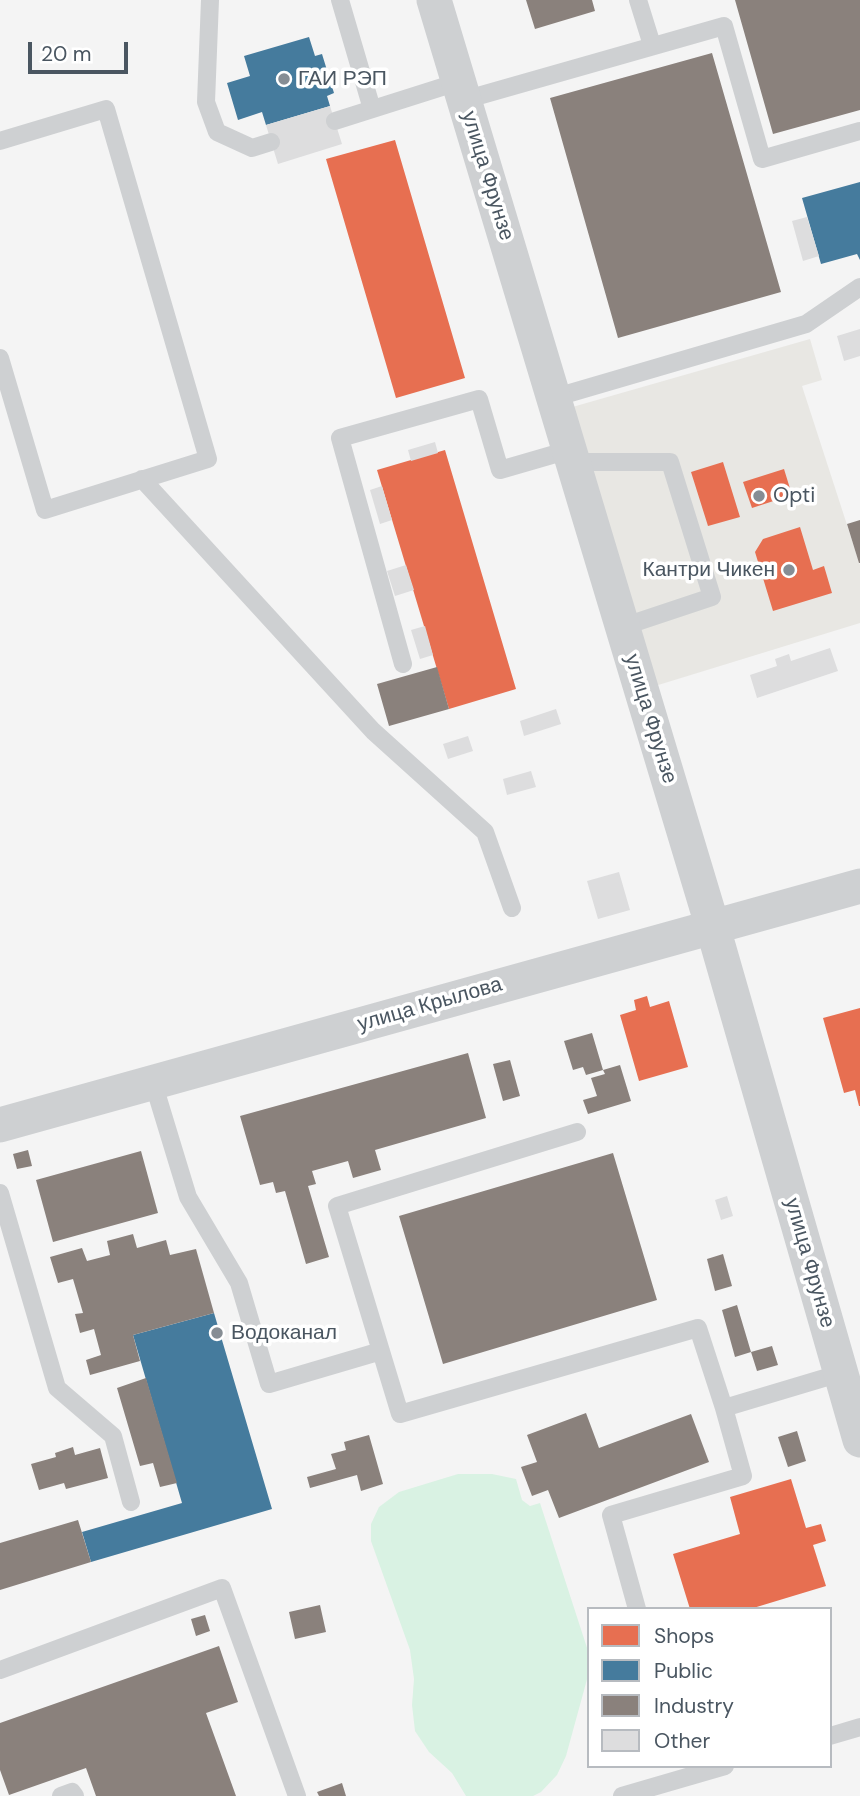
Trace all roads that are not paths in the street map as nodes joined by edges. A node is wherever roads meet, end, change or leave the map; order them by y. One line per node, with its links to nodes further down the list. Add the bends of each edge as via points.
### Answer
1 (210, 0): 11 (lane, via 206,102 217,132 252,148)
2 (340, 0): 7 (lane)
3 (433, 0): 6 (street, улица Фрунзе)
4 (638, 0): 5 (lane)
5 (652, 46): 6 (lane); 9 (lane, via 724,26 762,159)
6 (461, 91): 7 (lane); 14 (street, улица Фрунзе)
7 (372, 109): 8 (lane)
8 (335, 121)
9 (860, 131)
10 (0, 141): 16 (lane, via 106,108 208,459)
11 (271, 142)
12 (860, 287): 14 (lane, via 806,324)
13 (0, 358): 16 (lane, via 45,510)
14 (553, 398): 15 (street, улица Фрунзе)
15 (571, 456): 17 (street, улица Фрунзе); 17 (lane, via 670,462 712,597); 18 (lane, via 500,470 479,400 340,438)
16 (142, 479): 20 (lane, via 373,730 485,832)
17 (622, 627): 21 (street, улица Фрунзе)
18 (403, 664)
19 (860, 886): 21 (street, улица Крылова)
20 (512, 908)
21 (713, 928): 22 (street, улица Крылова); 27 (street, улица Фрунзе)
22 (153, 1082): 23 (street, улица Крылова); 26 (lane, via 188,1197 239,1283 269,1384)
23 (0, 1125)
24 (577, 1132): 26 (lane, via 337,1206)
25 (0, 1193): 30 (lane, via 57,1388 113,1436)
26 (381, 1351): 28 (lane, via 400,1415 698,1328)
27 (841, 1373): 28 (lane); 29 (street, улица Фрунзе)
28 (724, 1408): 31 (lane, via 743,1476 611,1516)
29 (860, 1440)
30 (131, 1502)
31 (635, 1607)
32 (0, 1670): 38 (lane, via 222,1588)
33 (860, 1727): 34 (lane)
34 (832, 1735)
35 (718, 1768): 39 (lane)
36 (61, 1796): 37 (lane, via 72,1792)
37 (75, 1796)
38 (298, 1796)
39 (622, 1796)

